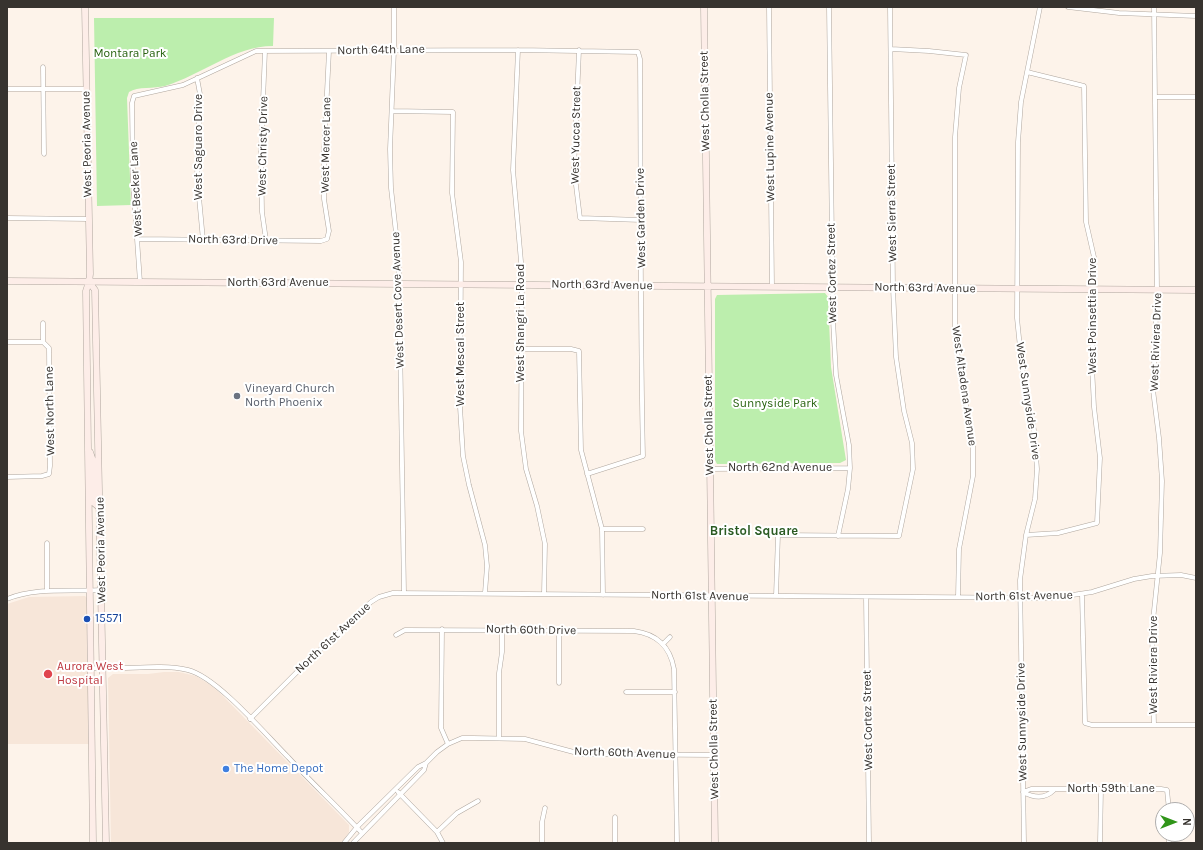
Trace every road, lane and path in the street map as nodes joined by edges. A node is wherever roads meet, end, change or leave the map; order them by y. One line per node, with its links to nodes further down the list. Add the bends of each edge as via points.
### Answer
1 (85, 7): 24 (street, West Peoria Avenue)
2 (394, 7): 13 (street, West Desert Cove Avenue)
3 (704, 7): 44 (street, West Cholla Street)
4 (769, 7): 45 (street, West Lupine Avenue)
5 (829, 7): 46 (street, West Cortez Street)
6 (890, 7): 12 (street, West Sierra Street)
7 (1040, 7): 20 (street, West Sunnyside Drive)
8 (1068, 7): 10 (street)
9 (1154, 7): 10 (street, West Riviera Drive)
10 (1154, 15): 11 (street); 26 (street, West Riviera Drive)
11 (1196, 16)
12 (891, 49): 47 (street, West Sierra Street); 48 (street, West Altadena Avenue, via 966,55 959,88 955,137)
13 (394, 50): 14 (street, North 64th Lane); 17 (street, North 64th Lane); 28 (street, West Desert Cove Avenue)
14 (518, 50): 15 (street, North 64th Lane); 42 (street, West Shangri La Road, via 513,170)
15 (579, 50): 18 (street, North 64th Lane); 32 (street, West Yucca Street, via 574,169 580,218)
16 (265, 51): 17 (street, North 64th Lane); 21 (street, North 64th Lane, via 248,53); 36 (street, West Christy Drive, via 260,150 262,212)
17 (329, 51): 34 (street, West Mercer Lane, via 324,152 324,200)
18 (638, 52): 32 (street, West Garden Drive)
19 (43, 67): 23 (street)
20 (1027, 72): 49 (street, West Sunnyside Drive, via 1021,102 1018,142); 50 (street, West Poinsettia Drive, via 1084,86 1086,222 1094,257)
21 (197, 78): 25 (street, North 64th Lane, via 166,90); 35 (street, West Saguaro Drive, via 200,94 198,176)
22 (7, 89): 23 (street)
23 (43, 89): 24 (street); 29 (street)
24 (86, 89): 31 (street, West Peoria Avenue)
25 (134, 96): 33 (street, West Becker Lane, via 133,181)
26 (1155, 97): 27 (street); 51 (street, West Riviera Drive)
27 (1196, 97)
28 (392, 111): 40 (street, West Desert Cove Avenue, via 391,188); 41 (street, West Mescal Street, via 453,112 452,193 461,262)
29 (44, 154)
30 (7, 218): 31 (street)
31 (88, 219): 38 (street, West Peoria Avenue)
32 (642, 220): 43 (street, West Garden Drive)
33 (138, 239): 35 (street, North 63rd Drive); 39 (street, West Becker Lane)
34 (328, 239): 36 (street, North 63rd Drive)
35 (203, 240): 36 (street, North 63rd Drive)
36 (266, 240)
37 (7, 281): 38 (street, North 63rd Avenue)
38 (89, 282): 39 (street, North 63rd Avenue); 57 (street, West Peoria Avenue, via 86,291); 62 (street, West Peoria Avenue, via 95,290)
39 (140, 282): 40 (street, North 63rd Avenue)
40 (399, 284): 41 (street, North 63rd Avenue); 73 (street, West Desert Cove Avenue)
41 (461, 284): 42 (street, North 63rd Avenue); 74 (street, West Mescal Street, via 460,407 463,456 468,485 485,545)
42 (522, 284): 43 (street, North 63rd Avenue); 56 (street, West Shangri La Road)
43 (642, 286): 44 (street, North 63rd Avenue); 60 (street, West Garden Drive, via 643,456)
44 (707, 286): 45 (street, North 63rd Avenue); 59 (street, West Cholla Street)
45 (772, 286): 46 (street, North 63rd Avenue)
46 (832, 287): 47 (street, North 63rd Avenue); 58 (street, West Cortez Street, via 836,375 849,445)
47 (893, 288): 48 (street, North 63rd Avenue); 66 (street, West Sierra Street, via 896,357 904,411 912,443 913,469 899,536)
48 (955, 288): 49 (street, North 63rd Avenue); 81 (street, West Altadena Avenue, via 959,366 971,430 973,459 971,493 960,549)
49 (1017, 289): 50 (street, North 63rd Avenue); 65 (street, West Sunnyside Drive, via 1020,348 1034,430 1037,469 1035,499)
50 (1094, 290): 51 (street, North 63rd Avenue); 65 (street, West Poinsettia Drive, via 1092,366 1100,458 1097,523 1058,533)
51 (1157, 290): 52 (street, North 63rd Avenue); 68 (street, West Riviera Drive, via 1153,390 1162,481)
52 (1196, 290)
53 (43, 323): 55 (street)
54 (7, 342): 55 (street)
55 (43, 342): 61 (street, West North Lane, via 49,348 49,474)
56 (522, 349): 60 (street, via 579,351 580,437); 75 (street, West Shangri La Road, via 521,431 526,469 545,544)
57 (88, 445): 62 (street, via 93,461 94,502); 72 (street, West Peoria Avenue)
58 (850, 468): 59 (street, North 62nd Avenue); 66 (street, West Cortez Street)
59 (710, 469): 78 (street, West Cholla Street)
60 (586, 474): 63 (street)
61 (7, 477)
62 (100, 508): 70 (street, West Peoria Avenue)
63 (602, 529): 64 (street); 77 (street)
64 (643, 529)
65 (1026, 535): 82 (street, West Sunnyside Drive)
66 (838, 536): 79 (street, via 778,535)
67 (47, 542): 71 (street)
68 (1157, 576): 69 (street, North 61st Avenue, via 1181,575); 76 (street, North 61st Avenue, via 1134,579); 96 (street, West Riviera Drive, via 1152,630)
69 (1196, 578)
70 (101, 590): 72 (street); 91 (street, West Peoria Avenue)
71 (47, 591): 72 (street); 83 (street, via 29,592)
72 (90, 591): 90 (street, West Peoria Avenue)
73 (404, 593): 74 (street, North 61st Avenue); 95 (street, North 61st Avenue, via 386,594 371,602)
74 (485, 593): 75 (street, North 61st Avenue)
75 (544, 594): 77 (street, North 61st Avenue)
76 (1082, 594): 82 (street, North 61st Avenue, via 1053,598); 96 (street, via 1085,723)
77 (603, 595): 78 (street, North 61st Avenue)
78 (712, 596): 79 (street, North 61st Avenue); 101 (street, West Cholla Street)
79 (776, 596): 80 (street, North 61st Avenue)
80 (866, 597): 81 (street, North 61st Avenue); 126 (street, West Cortez Street)
81 (958, 597): 82 (street, North 61st Avenue)
82 (1020, 598): 108 (street, West Sunnyside Drive)
83 (7, 599)
84 (442, 629): 85 (street, North 60th Drive); 87 (street, North 60th Drive, via 405,630); 99 (street, via 441,728)
85 (502, 630): 86 (street, North 60th Drive); 98 (street)
86 (558, 630): 89 (street, North 60th Drive, via 642,632 653,635); 92 (street)
87 (396, 636)
88 (670, 637): 89 (street)
89 (664, 644): 94 (street, via 673,661)
90 (92, 668): 91 (street); 103 (street, West Peoria Avenue)
91 (102, 669): 95 (street, via 170,668 190,671 216,686); 104 (street, West Peoria Avenue)
92 (559, 684)
93 (626, 692): 94 (street)
94 (675, 692): 100 (street)
95 (250, 719): 114 (street)
96 (1154, 725): 97 (street)
97 (1196, 725)
98 (499, 738): 99 (street, North 60th Avenue, via 462,738); 100 (street, North 60th Avenue, via 525,739 581,754)
99 (448, 744): 102 (street, North 60th Avenue)
100 (676, 755): 101 (street, North 60th Avenue); 124 (street)
101 (714, 755): 125 (street, West Cholla Street)
102 (426, 763): 105 (street, North 60th Avenue, via 418,767); 109 (street, North 60th Avenue, via 424,770)
103 (93, 783): 104 (street); 117 (street, West Peoria Avenue)
104 (105, 783): 118 (street, West Peoria Avenue)
105 (396, 789): 109 (street); 114 (street, North 60th Avenue)
106 (1101, 789): 107 (street, North 59th Lane); 111 (street, North 59th Lane, via 1161,788 1167,790); 128 (street)
107 (1054, 790): 108 (street, North 59th Lane, via 1031,789); 108 (street, North 59th Lane, via 1048,796 1041,797 1031,797)
108 (1023, 792): 127 (street, West Sunnyside Drive)
109 (400, 794): 115 (street); 116 (street, North 60th Avenue)
110 (478, 802): 115 (street, via 457,813)
111 (1168, 802)
112 (545, 808): 122 (street)
113 (615, 817): 123 (street)
114 (357, 828): 116 (street); 119 (street)
115 (437, 832): 121 (street)
116 (362, 833): 120 (street)
117 (93, 843)
118 (106, 843)
119 (344, 843)
120 (353, 843)
121 (443, 843)
122 (542, 843)
123 (615, 843)
124 (677, 843)
125 (715, 843)
126 (869, 843)
127 (1024, 843)
128 (1100, 843)

